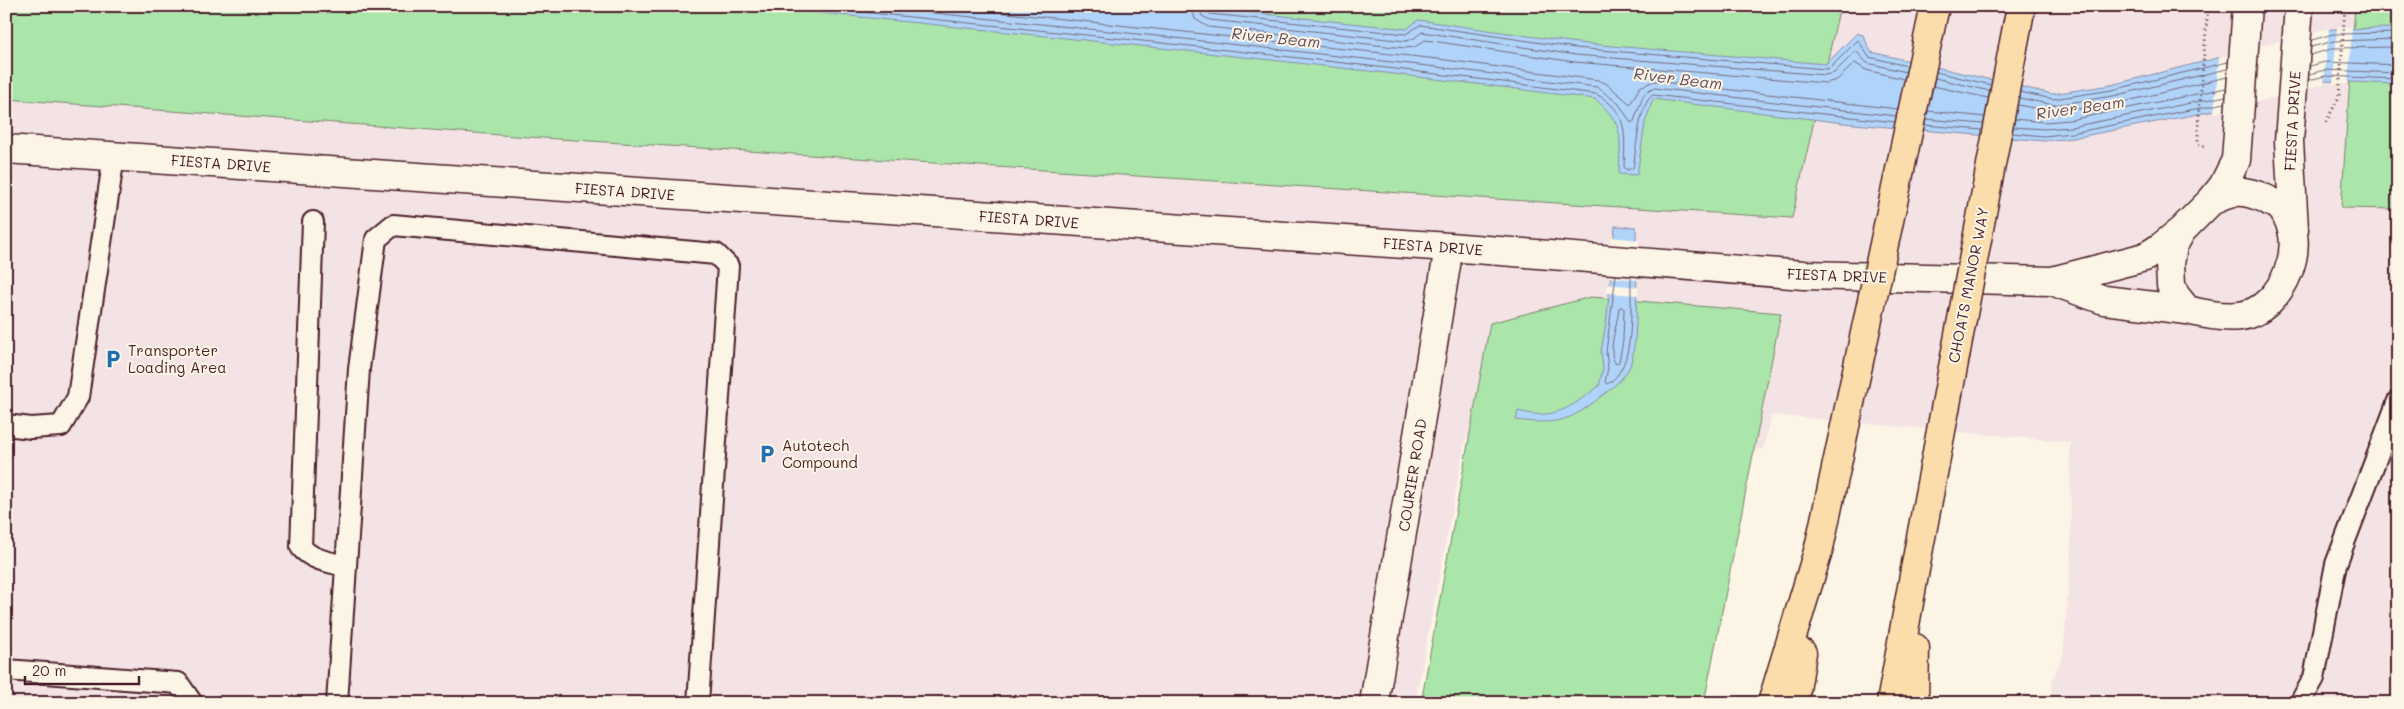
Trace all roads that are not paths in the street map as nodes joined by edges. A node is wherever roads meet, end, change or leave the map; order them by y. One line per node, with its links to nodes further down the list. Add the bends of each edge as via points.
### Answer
1 (1934, 6): 16 (highway, bridge)
2 (2022, 6): 17 (highway, CHOATS MANOR WAY, bridge)
3 (2247, 6): 7 (street, via 2236,160)
4 (2298, 6): 10 (street, FIESTA DRIVE, via 2288,161)
5 (6, 149): 6 (street, FIESTA DRIVE)
6 (114, 156): 11 (street, FIESTA DRIVE); 15 (lane, via 78,397 60,426 31,428)
7 (2211, 201): 9 (street); 10 (street, via 2237,192 2259,196 2279,206)
8 (313, 222): 18 (lane, via 301,547 316,558)
9 (2182, 230): 12 (street, FIESTA DRIVE, via 2145,257); 13 (street, via 2173,246 2171,285)
10 (2294, 235): 13 (street, via 2294,255 2283,284 2261,308 2241,316)
11 (1449, 247): 12 (street, FIESTA DRIVE, via 1804,274); 23 (street, COURIER ROAD)
12 (2052, 281): 13 (street, FIESTA DRIVE, via 2104,300)
13 (2187, 310)
14 (2398, 401): 28 (lane, via 2336,564 2314,678)
15 (6, 425)
16 (1819, 548): 24 (highway); 25 (highway)
17 (1916, 564): 26 (highway); 27 (highway)
18 (345, 566): 21 (lane); 22 (lane, via 359,368 376,239 393,225 716,254 728,266)
19 (6, 670): 20 (lane, via 178,683)
20 (192, 703)
21 (337, 703)
22 (698, 703)
23 (1374, 703)
24 (1772, 703)
25 (1794, 703)
26 (1891, 703)
27 (1914, 703)
28 (2300, 703)

